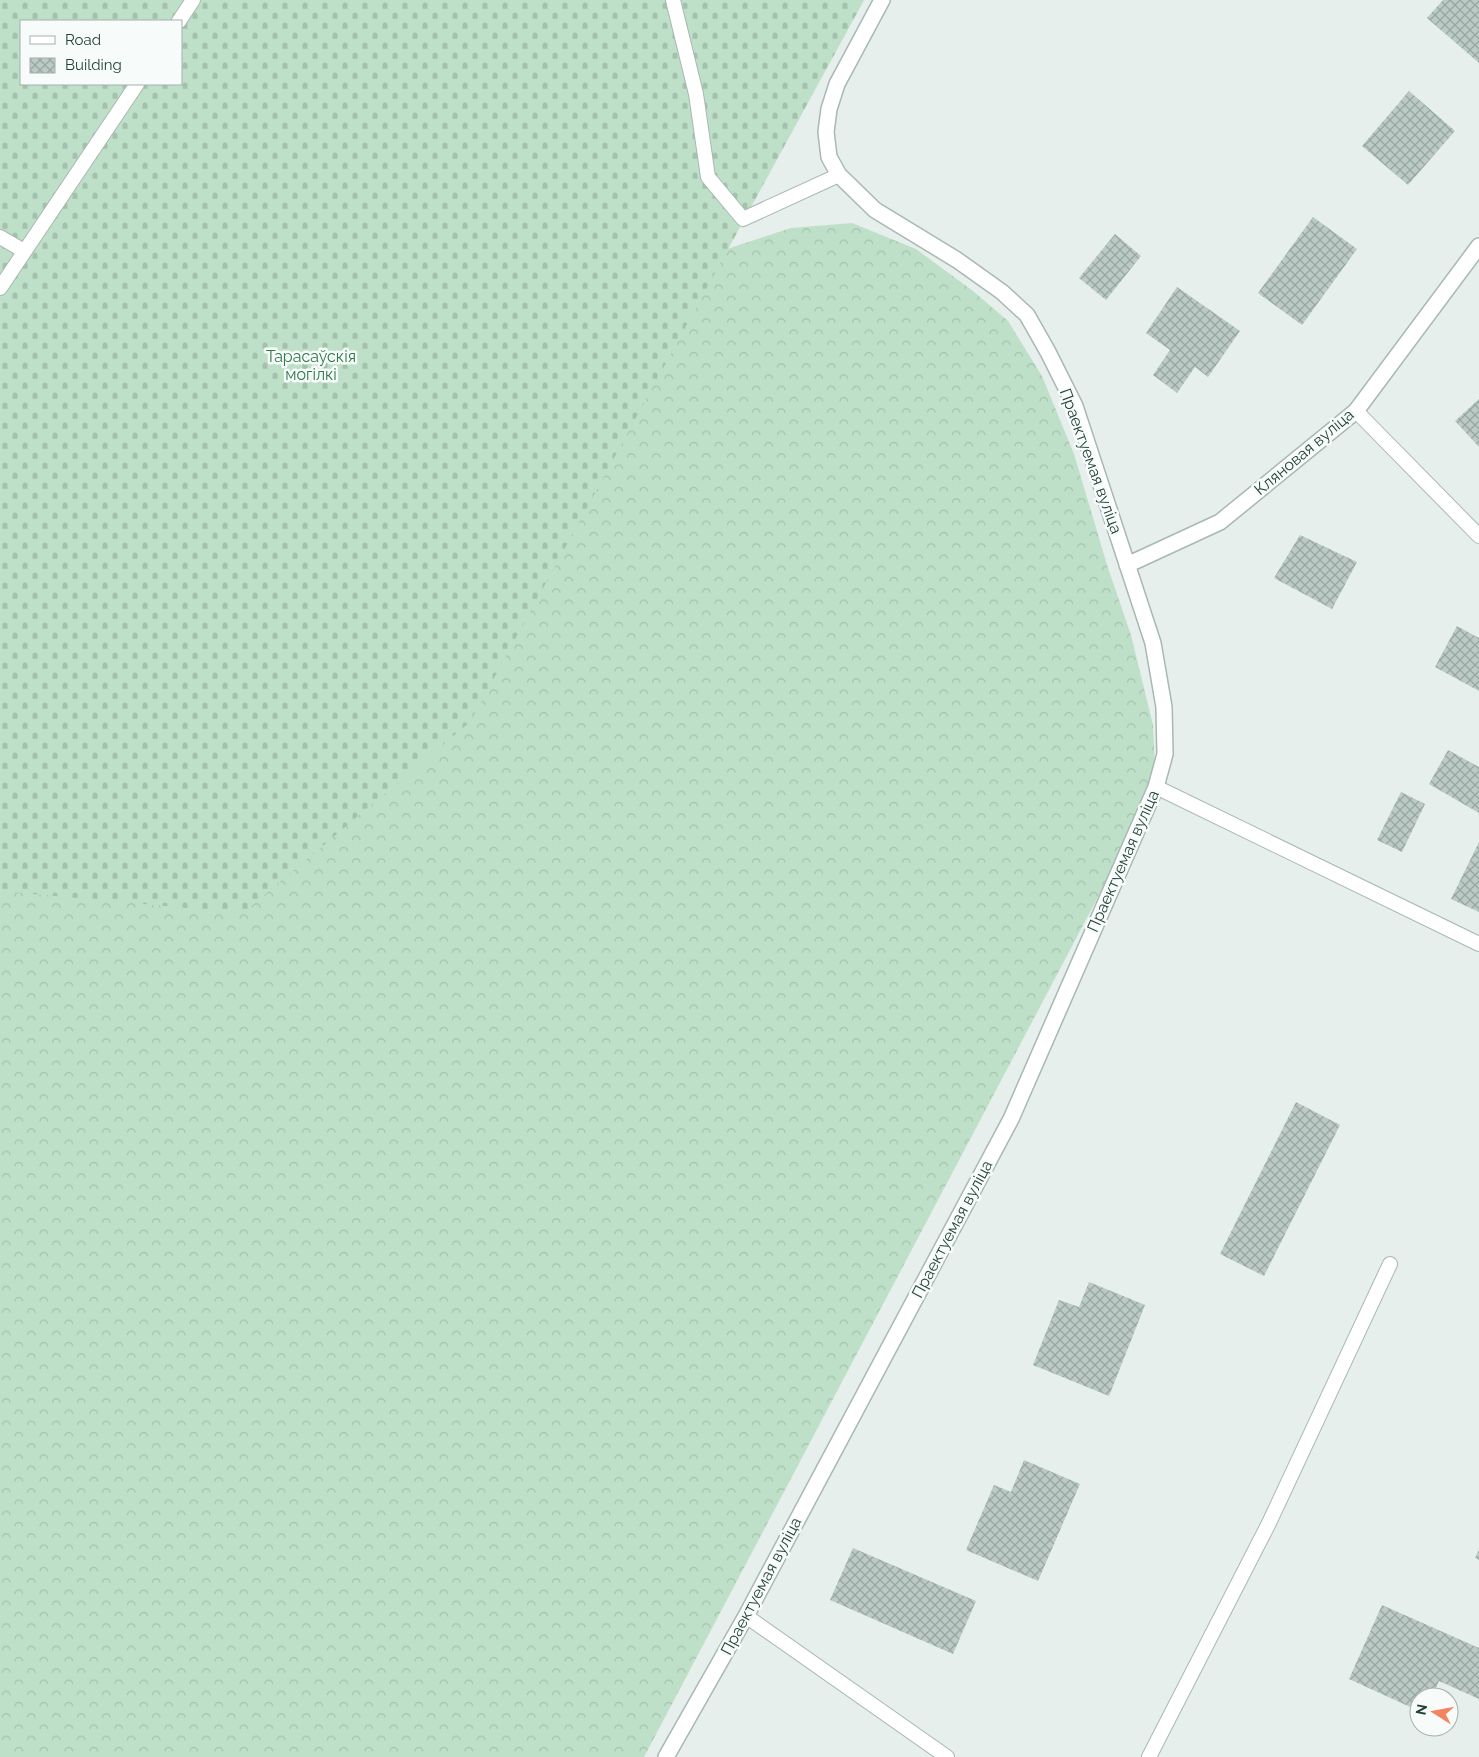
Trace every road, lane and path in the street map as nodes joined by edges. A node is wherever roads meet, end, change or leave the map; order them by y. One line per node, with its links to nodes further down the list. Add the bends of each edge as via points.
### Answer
1 (193, 0): 4 (lane)
2 (673, 0): 6 (lane, via 696,94 708,177 743,219)
3 (882, 0): 6 (street, Праектуемая вуліца, via 837,84 829,110 826,132 829,156)
4 (180, 20)
5 (136, 85): 9 (lane)
6 (840, 176): 13 (street, Праектуемая вуліца, via 875,210 980,275 1027,315 1074,406)
7 (0, 237): 9 (lane)
8 (1479, 246): 11 (street, Кляновая вуліца)
9 (24, 251): 10 (lane)
10 (0, 288)
11 (1356, 410): 12 (lane); 13 (street, Кляновая вуліца, via 1220,522)
12 (1479, 536)
13 (1127, 565): 14 (street, Праектуемая вуліца, via 1153,643 1164,707 1165,754)
14 (1156, 787): 15 (lane); 17 (street, Праектуемая вуліца, via 1011,1119)
15 (1479, 944)
16 (1390, 1264): 20 (lane, via 1269,1523)
17 (746, 1616): 18 (street, Праектуемая вуліца); 19 (lane)
18 (666, 1757)
19 (947, 1757)
20 (1149, 1757)

